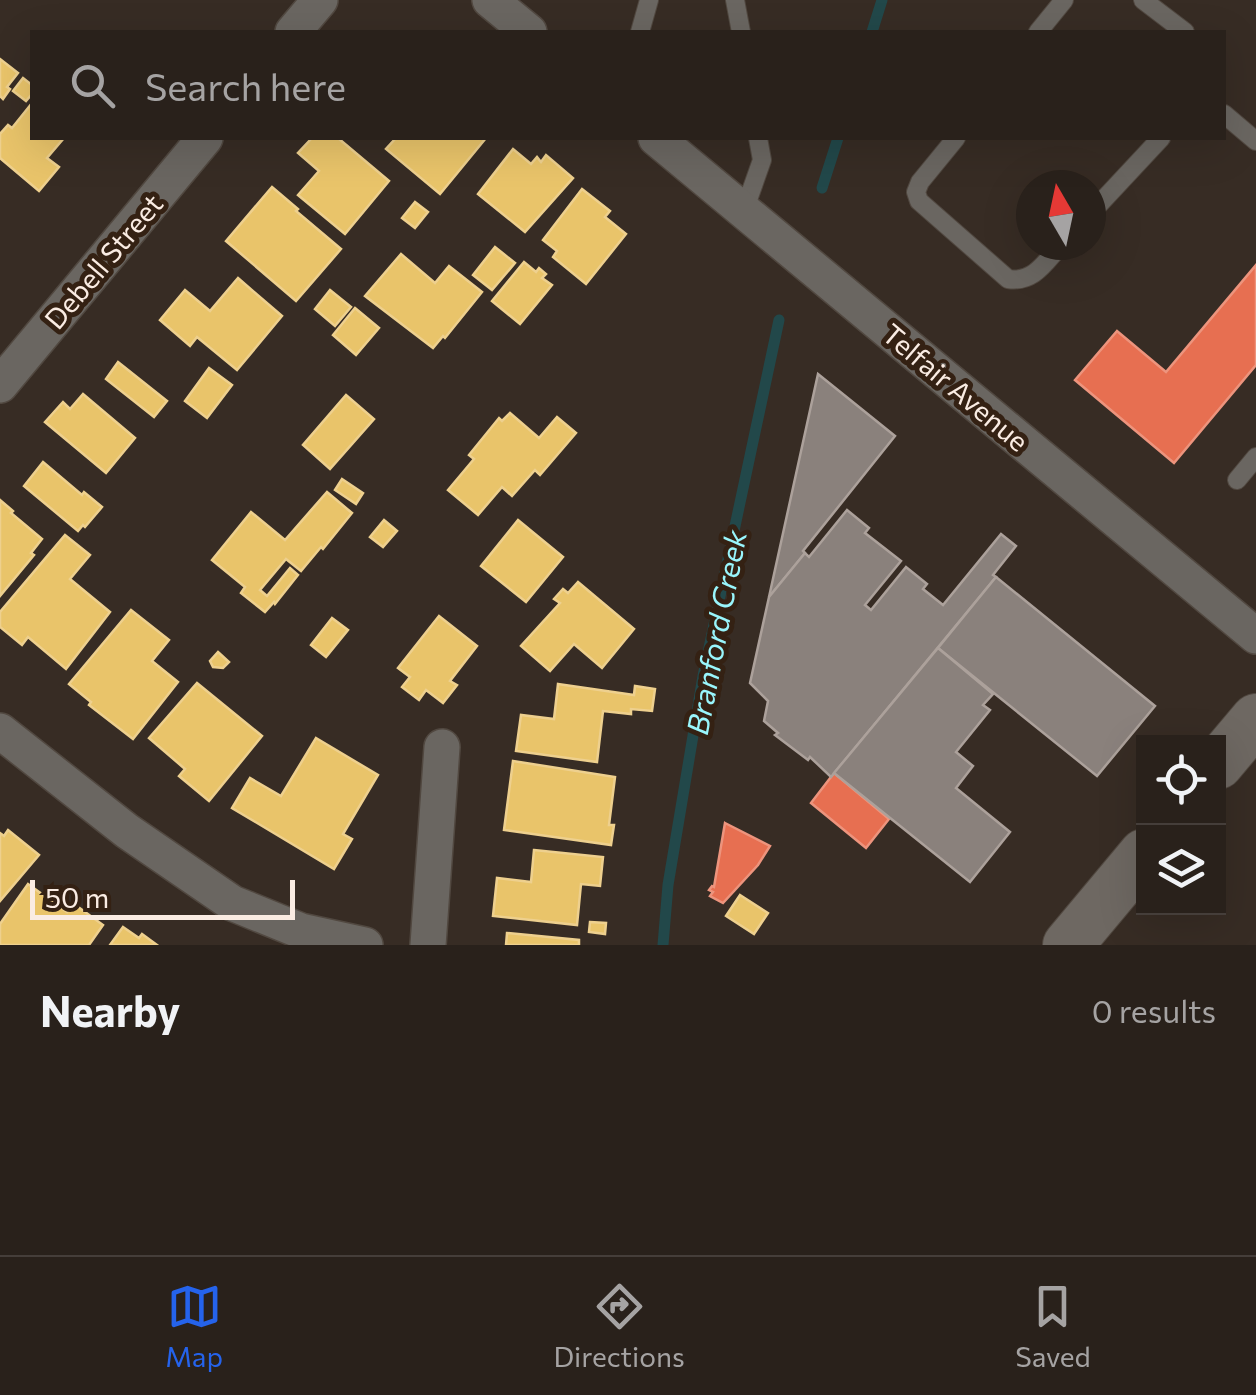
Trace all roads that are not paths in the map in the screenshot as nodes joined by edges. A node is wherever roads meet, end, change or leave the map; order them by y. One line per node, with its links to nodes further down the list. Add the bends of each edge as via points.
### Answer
1 (320, 0): 7 (street)
2 (490, 0): 8 (street)
3 (650, 0): 9 (lane)
4 (735, 0): 10 (lane)
5 (1064, 0): 11 (lane)
6 (1143, 0): 12 (lane)
7 (295, 30)
8 (527, 30)
9 (641, 30)
10 (741, 30)
11 (1040, 30)
12 (1182, 30)
13 (1226, 116): 19 (lane)
14 (204, 140): 23 (street, Debell Street)
15 (658, 140): 21 (street, Telfair Avenue)
16 (758, 140): 21 (lane, via 762,160)
17 (954, 140): 22 (lane, via 920,182 919,201 1008,279 1030,278)
18 (1158, 140): 20 (lane)
19 (1256, 141)
20 (1106, 197)
21 (744, 211): 26 (street, Telfair Avenue)
22 (1047, 260)
23 (0, 385)
24 (1256, 456): 25 (lane)
25 (1237, 480)
26 (1256, 636)
27 (1256, 719): 30 (main road)
28 (0, 731): 32 (street, via 232,903 301,931)
29 (442, 747): 33 (street)
30 (1226, 755)
31 (1136, 864): 34 (main road)
32 (366, 945)
33 (428, 945)
34 (1068, 945)

